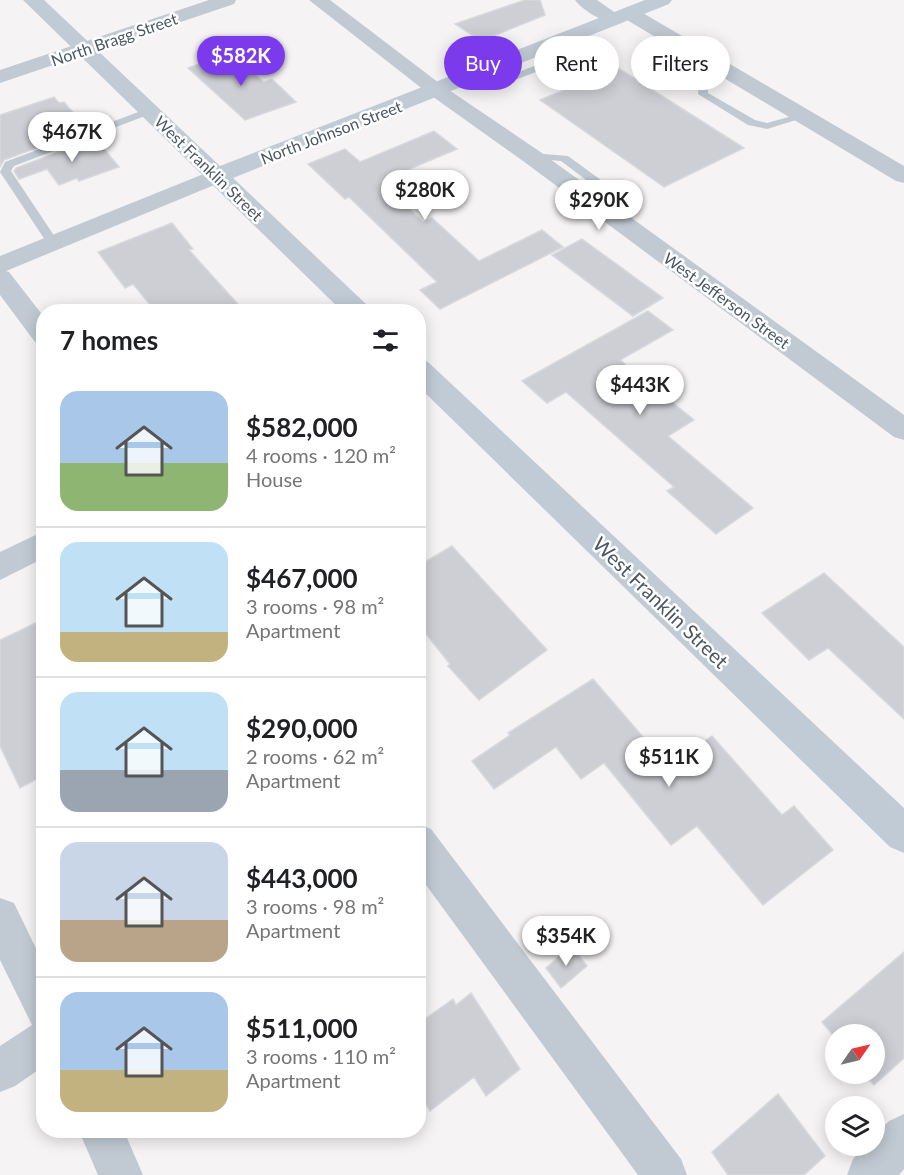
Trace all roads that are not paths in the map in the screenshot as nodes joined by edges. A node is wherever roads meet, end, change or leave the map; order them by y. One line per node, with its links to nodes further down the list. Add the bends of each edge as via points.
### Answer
1 (33, 0): 8 (main road, West Franklin Street)
2 (227, 0): 8 (street, North Bragg Street)
3 (318, 0): 11 (street, West Jefferson Street)
4 (584, 0): 6 (street)
5 (662, 0): 6 (main road, North Johnson Street)
6 (622, 16): 7 (street); 11 (main road, North Johnson Street)
7 (660, 36)
8 (84, 49): 10 (street, North Bragg Street); 13 (main road, West Franklin Street)
9 (730, 73): 14 (street)
10 (0, 77)
11 (436, 90): 15 (main road, North Johnson Street); 23 (street, West Jefferson Street)
12 (703, 90): 14 (lane, via 752,123 766,126)
13 (148, 111): 15 (main road, West Franklin Street); 17 (lane, via 9,164 5,171)
14 (803, 116): 16 (street)
15 (216, 176): 17 (street, North Johnson Street); 20 (main road, West Franklin Street)
16 (904, 176)
17 (53, 243): 18 (street, North Johnson Street)
18 (0, 265)
19 (0, 278): 21 (street)
20 (350, 304)
21 (36, 325)
22 (426, 377): 26 (main road, West Franklin Street)
23 (904, 430)
24 (36, 547): 25 (street)
25 (0, 567)
26 (904, 834)
27 (426, 853): 35 (street)
28 (0, 917): 29 (street)
29 (36, 993)
30 (36, 1046): 31 (street)
31 (0, 1071)
32 (904, 1136): 36 (street)
33 (104, 1138): 34 (street)
34 (121, 1175)
35 (665, 1175)
36 (869, 1175)

